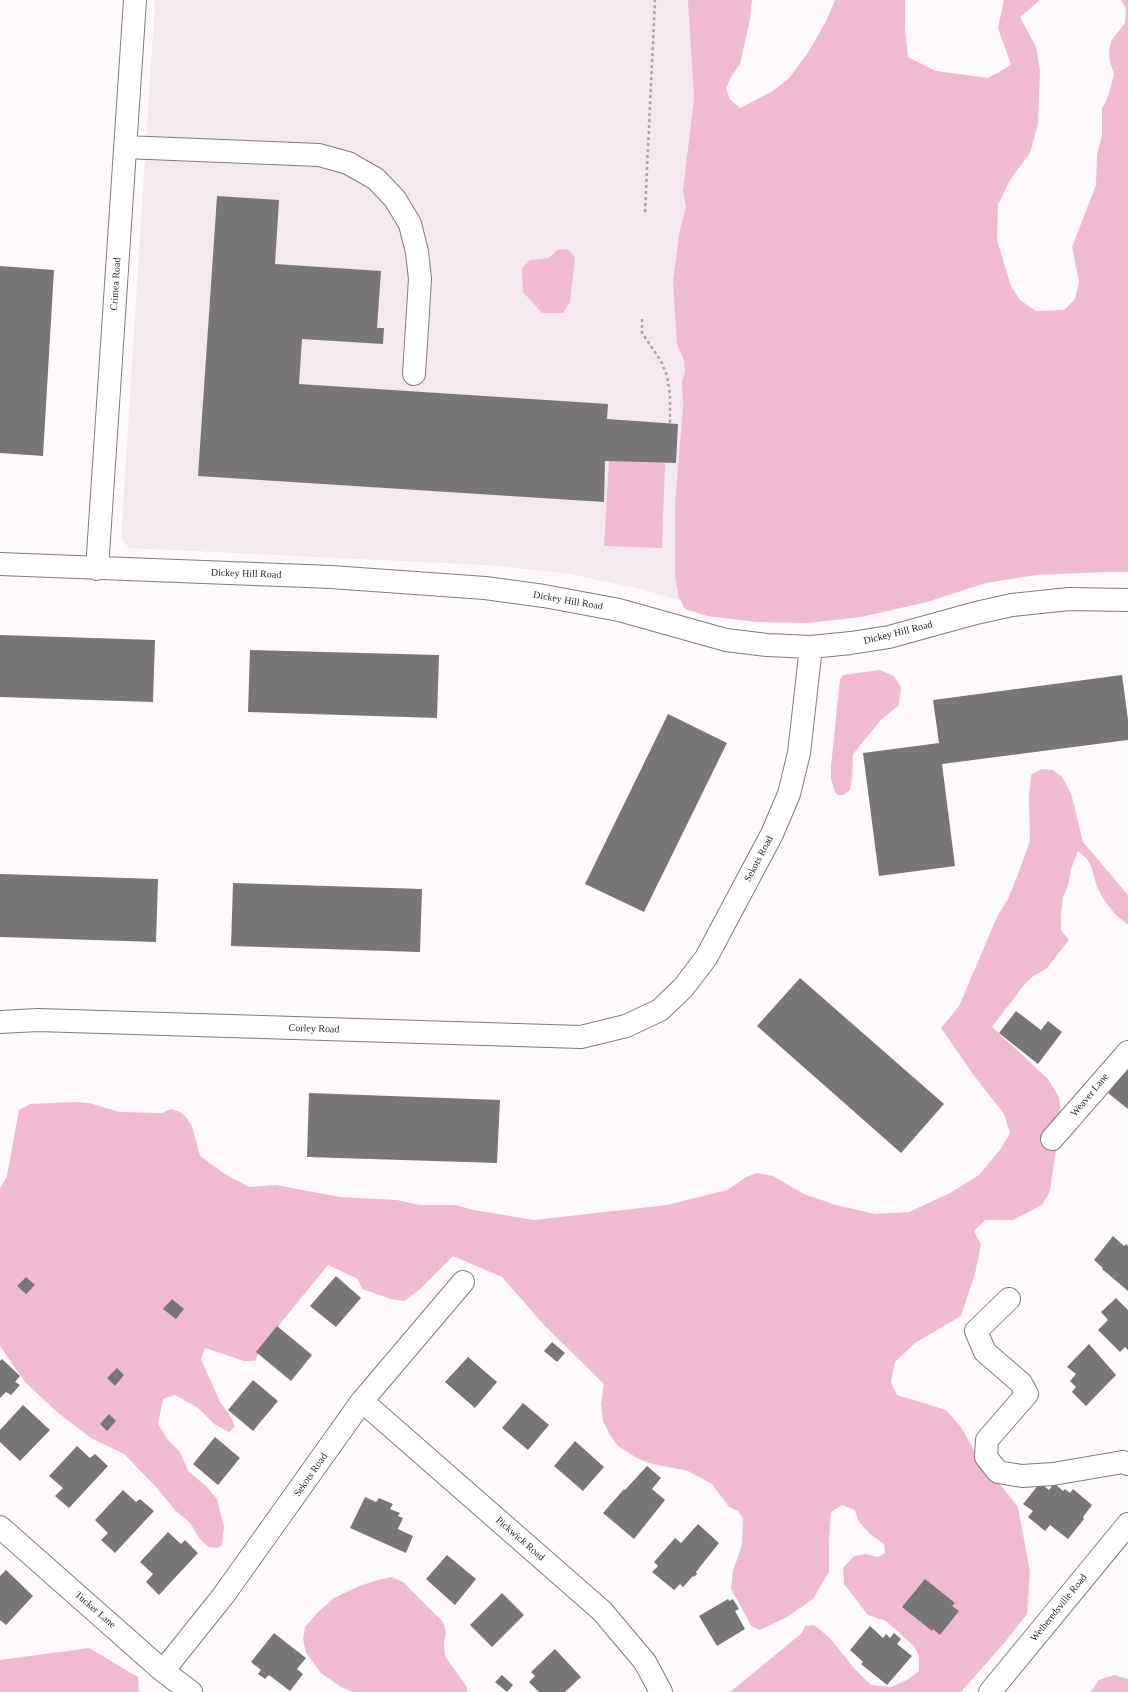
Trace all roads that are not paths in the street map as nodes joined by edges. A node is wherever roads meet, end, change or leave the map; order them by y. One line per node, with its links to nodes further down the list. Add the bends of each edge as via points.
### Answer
1 (136, 0): 2 (street, Crimea Road)
2 (125, 147): 3 (street, via 319,155 348,163 376,179 395,199 410,224 417,252 420,280); 5 (street, Crimea Road)
3 (414, 374)
4 (0, 564): 5 (street, Dickey Hill Road)
5 (97, 569): 7 (street, Dickey Hill Road, via 331,577 485,588 619,610 726,640)
6 (1128, 600): 7 (street, Dickey Hill Road, via 1069,599 1012,605 889,637)
7 (811, 647): 9 (street, Sekots Road, via 799,753 789,794 772,834 706,958 683,988 660,1010)
8 (0, 1022): 9 (street, Corley Road, via 46,1020 582,1037)
9 (626, 1026)
10 (1128, 1052): 11 (street, Weaver Lane)
11 (1052, 1139)
12 (462, 1282): 14 (street, Sekots Road)
13 (1009, 1299): 15 (street, via 976,1331 985,1352 1021,1383 1027,1394 987,1440 986,1457 998,1472 1022,1476 1067,1472 1123,1462)
14 (362, 1401): 18 (street, Sekots Road, via 227,1590); 20 (street, Pickwick Road, via 602,1611 645,1662)
15 (1128, 1464)
16 (1128, 1524): 21 (street, Wetheredsville Road)
17 (0, 1527): 18 (street, Tucker Lane)
18 (163, 1671): 19 (street, Tucker Lane)
19 (191, 1692)
20 (660, 1692)
21 (990, 1692)

